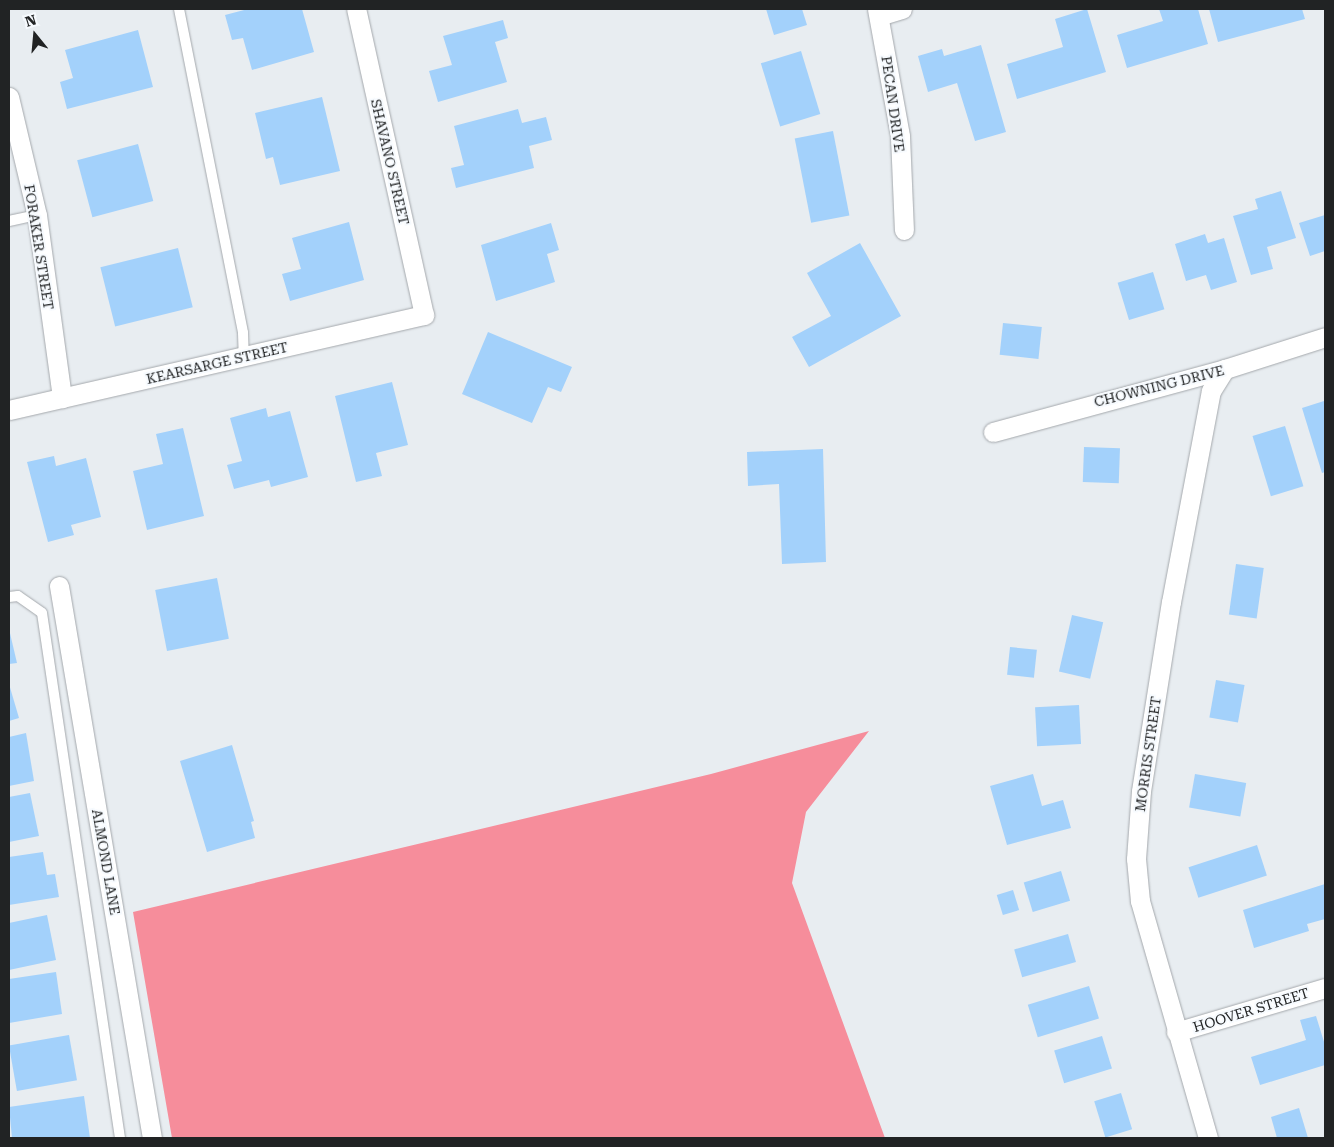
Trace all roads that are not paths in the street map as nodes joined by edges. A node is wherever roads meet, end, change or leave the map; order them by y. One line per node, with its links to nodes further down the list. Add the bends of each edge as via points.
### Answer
1 (179, 9): 11 (lane, via 243,333)
2 (356, 9): 9 (street, SHAVANO STREET)
3 (902, 9): 4 (street)
4 (878, 12): 8 (street, PECAN DRIVE, via 900,136)
5 (9, 97): 6 (street, FORAKER STREET)
6 (37, 215): 7 (lane); 13 (street, FORAKER STREET)
7 (9, 221)
8 (904, 230)
9 (424, 315): 11 (street, KEARSARGE STREET)
10 (1325, 337): 12 (street, CHOWNING DRIVE)
11 (244, 357): 13 (street, KEARSARGE STREET)
12 (1225, 369): 15 (street, CHOWNING DRIVE); 19 (street, MORRIS STREET, via 1209,400 1171,602 1139,810 1136,860 1140,901)
13 (62, 398): 14 (street, KEARSARGE STREET)
14 (9, 410)
15 (993, 432)
16 (59, 586): 21 (street, ALMOND LANE)
17 (9, 597): 20 (lane, via 18,596 42,614)
18 (1325, 988): 19 (street, HOOVER STREET)
19 (1176, 1032): 22 (street, MORRIS STREET)
20 (120, 1138)
21 (152, 1138)
22 (1208, 1138)

